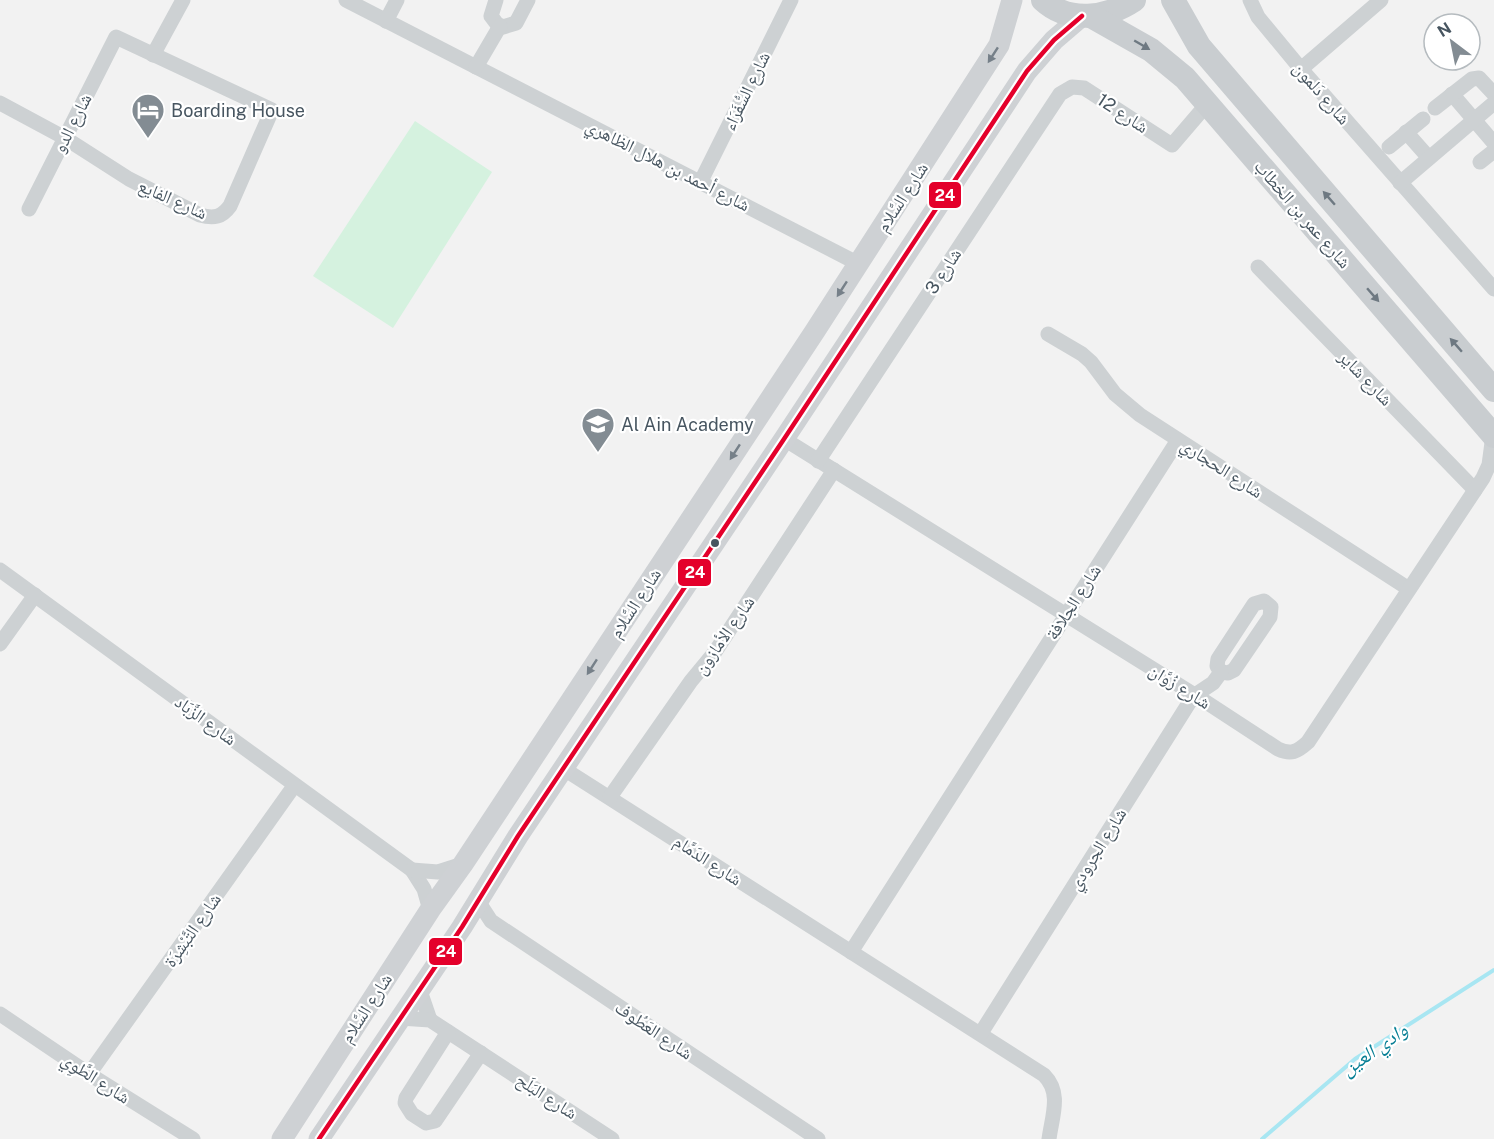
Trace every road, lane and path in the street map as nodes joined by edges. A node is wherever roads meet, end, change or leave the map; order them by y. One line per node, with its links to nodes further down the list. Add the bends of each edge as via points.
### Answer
1 (183, 0): 17 (street)
2 (346, 0): 14 (street, شارع أحمد بن هلال الظاهري)
3 (397, 0): 14 (street)
4 (496, 0): 15 (street, via 491,16)
5 (528, 0): 15 (street, via 516,23)
6 (791, 0): 36 (street, شارع السُّفَرَاء)
7 (1012, 0): 39 (street, شارع السَّلام, one-way to 39, via 999,45)
8 (1042, 0): 13 (main road, شارع عمر بن الخطاب, via 1064,12)
9 (1134, 0): 13 (main road, via 1113,12)
10 (1173, 0): 43 (main road, شارع عمر بن الخطاب, one-way to 10, via 1199,46)
11 (1250, 0): 19 (street, شارع دَلمون, via 1258,17)
12 (1381, 0): 19 (street)
13 (1086, 16): 24 (main road, شارع عمر بن الخطاب, one-way to 24, via 1151,50); 45 (street, شارع السَّلام, via 1054,40 1027,70)
14 (386, 21): 18 (street, شارع أحمد بن هلال الظاهري)
15 (500, 26): 18 (street)
16 (116, 37): 17 (street, شارع الفايع); 30 (street, شارع الدو)
17 (153, 55): 30 (street, شارع الفايع, via 272,110 225,213 210,218 200,215 123,176)
18 (476, 67): 36 (street, شارع أحمد بن هلال الظاهري)
19 (1301, 69): 37 (street, شارع دَلمون)
20 (1072, 87): 24 (street, شارع 12, via 1084,88 1172,145); 47 (street, شارع 3, via 1060,94)
21 (1452, 94): 22 (street, via 1476,78); 26 (street); 28 (street)
22 (1494, 94)
23 (0, 103): 30 (street, شارع الفايع)
24 (1208, 103): 44 (main road, شارع عمر بن الخطاب, one-way to 44)
25 (1494, 103): 28 (street)
26 (1435, 108)
27 (1423, 119): 29 (street)
28 (1474, 120): 31 (street); 34 (street)
29 (1406, 132): 32 (street); 34 (street)
30 (65, 138): 38 (street, شارع الدو)
31 (1494, 143)
32 (1389, 147)
33 (1494, 152): 35 (street)
34 (1429, 158): 37 (street)
35 (1480, 162)
36 (701, 181): 39 (street, شارع أحمد بن هلال الظاهري)
37 (1400, 183): 41 (street, شارع دَلمون)
38 (29, 209)
39 (859, 264): 60 (street, شارع السَّلام, one-way to 60)
40 (1258, 267): 49 (street, شارع شاير)
41 (1492, 281)
42 (1048, 334): 46 (street, شارع الحجاري, via 1083,354 1125,404)
43 (1494, 390)
44 (1493, 436): 49 (street, شارع زُوَّان)
45 (784, 439): 47 (street, شارع زُوَّان); 57 (street, شارع السَّلام)
46 (1178, 440): 51 (street, شارع الحجاري); 53 (street, شارع الجلافة)
47 (818, 460): 48 (street, شارع زُوَّان)
48 (834, 470): 53 (street, شارع زُوَّان); 59 (street, شارع الأمازون, via 715,652)
49 (1484, 481): 51 (street, شارع زُوَّان)
50 (0, 570): 52 (street, شارع الزَّبَاد)
51 (1409, 589): 56 (street, شارع زُوَّان, via 1308,742 1294,752 1278,749)
52 (35, 595): 54 (street); 58 (street, شارع الزَّبَاد)
53 (1065, 615): 56 (street, شارع زُوَّان); 66 (street, شارع الجلافة)
54 (0, 644)
55 (1221, 672): 55 (street, شارع الجرودي, via 1228,674 1234,670 1270,617 1272,610 1267,602 1257,602 1218,659); 56 (street, شارع الجرودي, via 1210,687)
56 (1195, 695): 72 (street, شارع الجرودي)
57 (564, 769): 59 (street, شارع الدَمَّام); 62 (street, شارع السَّلام)
58 (294, 786): 61 (street, شارع الزَّبَاد); 74 (street, شارع التَّبْشِرَة)
59 (610, 797): 66 (street, شارع الدَمَّام)
60 (463, 864): 61 (street, via 438,872); 63 (street, شارع السَّلام)
61 (412, 870): 63 (street, شارع الزَّبَاد, via 424,888)
62 (478, 900): 64 (street, شارع العَطُوف); 65 (street, شارع السَّلام)
63 (430, 910): 76 (street, شارع السَّلام)
64 (491, 921): 65 (street); 79 (street, شارع العَطُوف)
65 (462, 927): 67 (street, شارع السَّلام)
66 (851, 952): 72 (street, شارع الدَمَّام)
67 (419, 988): 69 (street, شارع السَّلام); 70 (street)
68 (0, 1014): 74 (street, شارع الطَّوِي)
69 (400, 1018): 70 (street, شارع البَلَح); 77 (street, شارع السَّلام)
70 (430, 1020): 71 (street, شارع البَلَح)
71 (448, 1032): 73 (street, شارع البَلَح); 73 (street, via 406,1098 411,1114 426,1123 435,1121)
72 (981, 1033): 80 (street, شارع الدَمَّام, via 1044,1075 1053,1086)
73 (481, 1053): 78 (street, شارع البَلَح)
74 (89, 1074): 75 (street, شارع الطَّوِي)
75 (193, 1139)
76 (282, 1139)
77 (320, 1139)
78 (612, 1139)
79 (818, 1139)
80 (1049, 1139)

